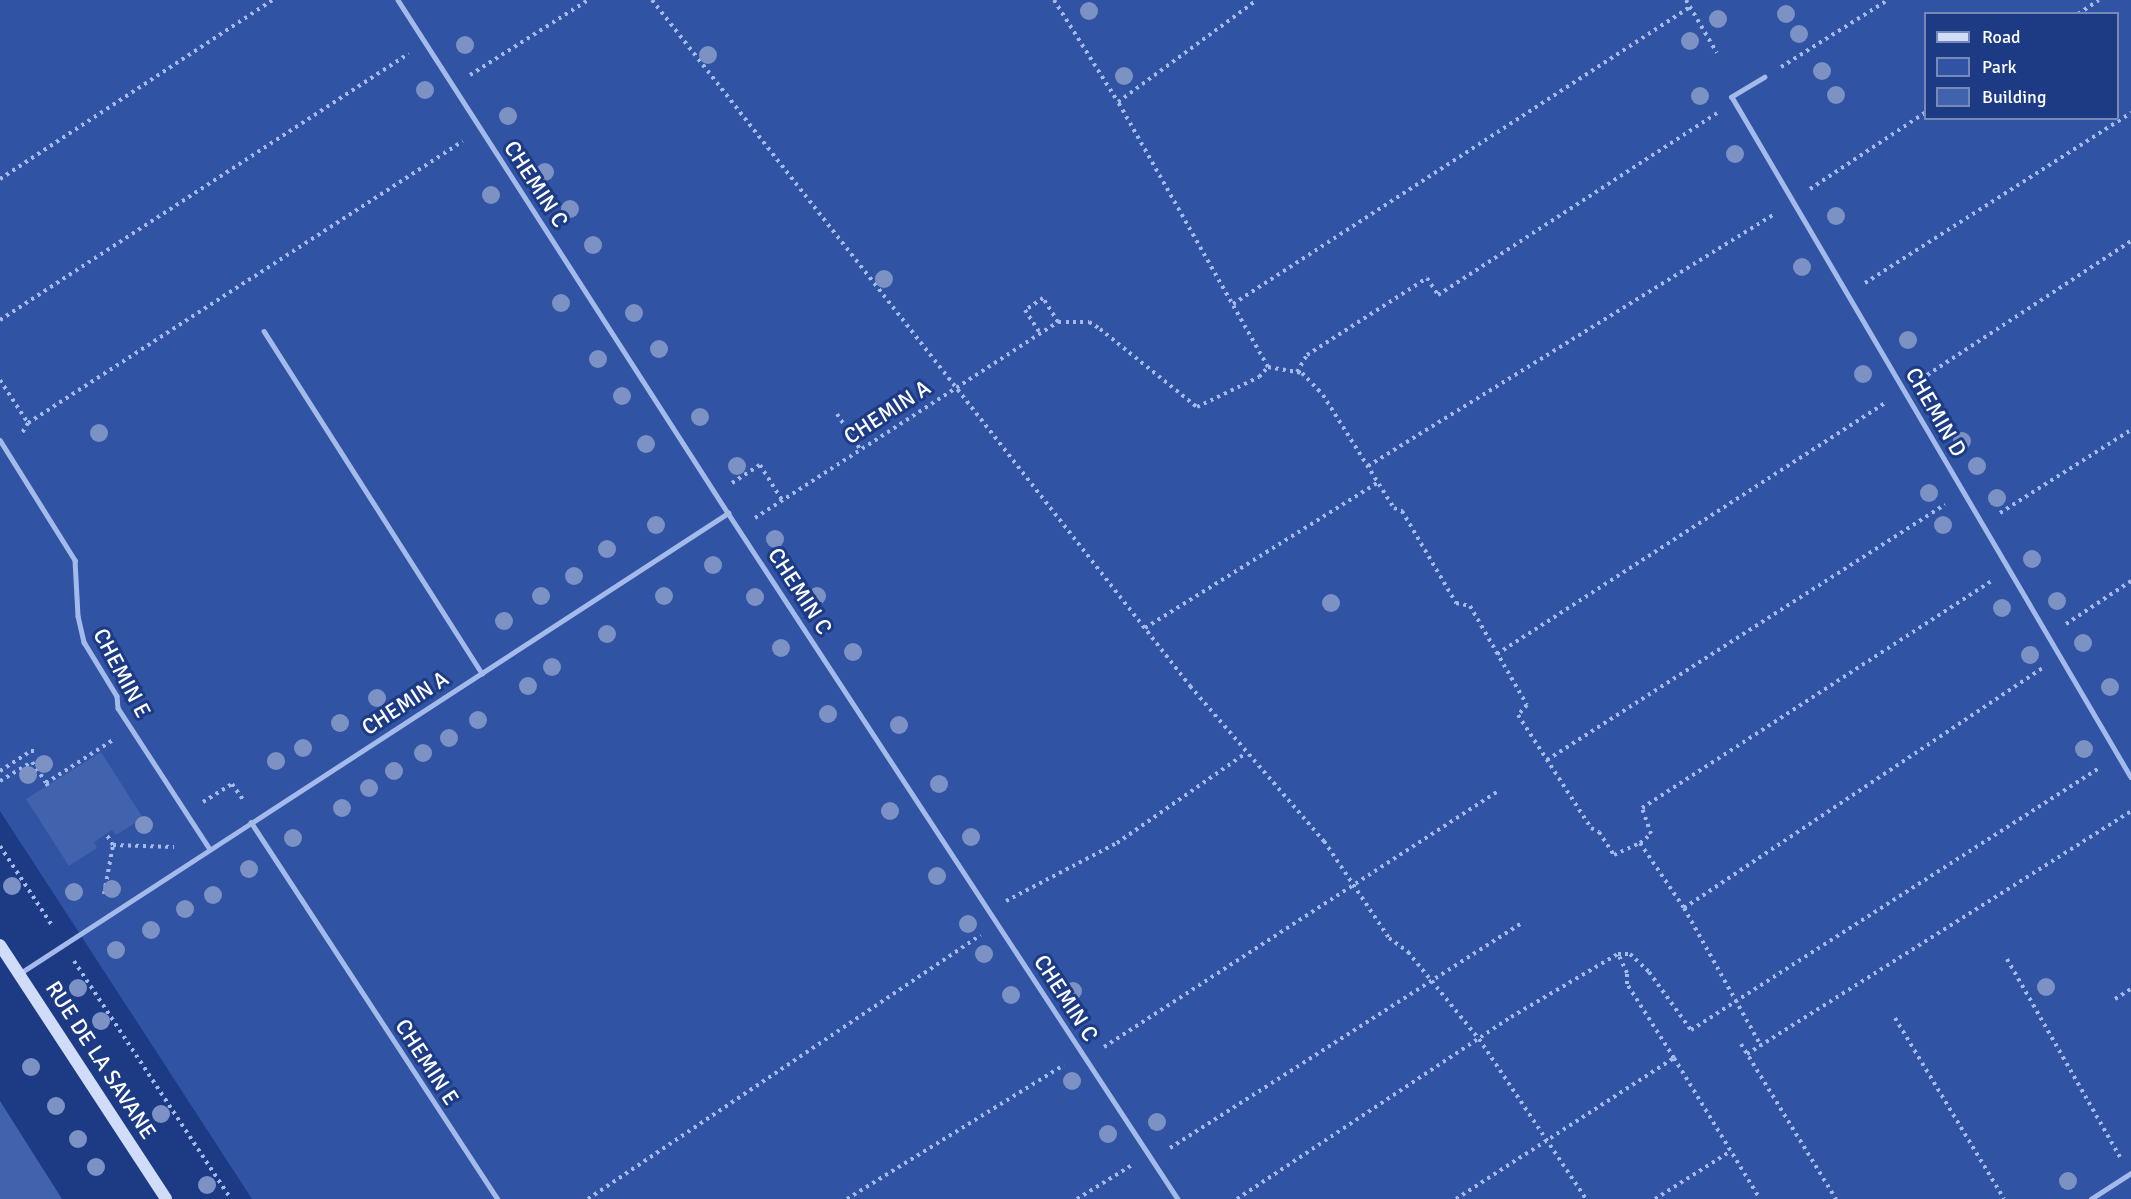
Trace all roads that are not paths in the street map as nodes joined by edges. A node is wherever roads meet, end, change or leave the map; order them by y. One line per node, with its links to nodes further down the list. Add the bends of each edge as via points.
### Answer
1 (398, 0): 5 (lane, CHEMIN C)
2 (1765, 77): 7 (lane, CHEMIN D, via 1732,97)
3 (264, 331): 6 (lane)
4 (2, 442): 9 (lane, CHEMIN E, via 75,560 78,616 84,642 117,696 118,708)
5 (728, 513): 6 (lane, CHEMIN A); 15 (lane, CHEMIN C)
6 (482, 673): 8 (lane, CHEMIN A)
7 (2131, 777)
8 (251, 822): 9 (lane, CHEMIN A); 14 (lane, CHEMIN E)
9 (210, 849): 11 (lane, CHEMIN A)
10 (0, 945): 11 (street, RUE DE LA SAVANE)
11 (19, 974): 13 (street, RUE DE LA SAVANE)
12 (2131, 1173): 16 (lane)
13 (166, 1199)
14 (498, 1199)
15 (1178, 1199)
16 (2091, 1199)

